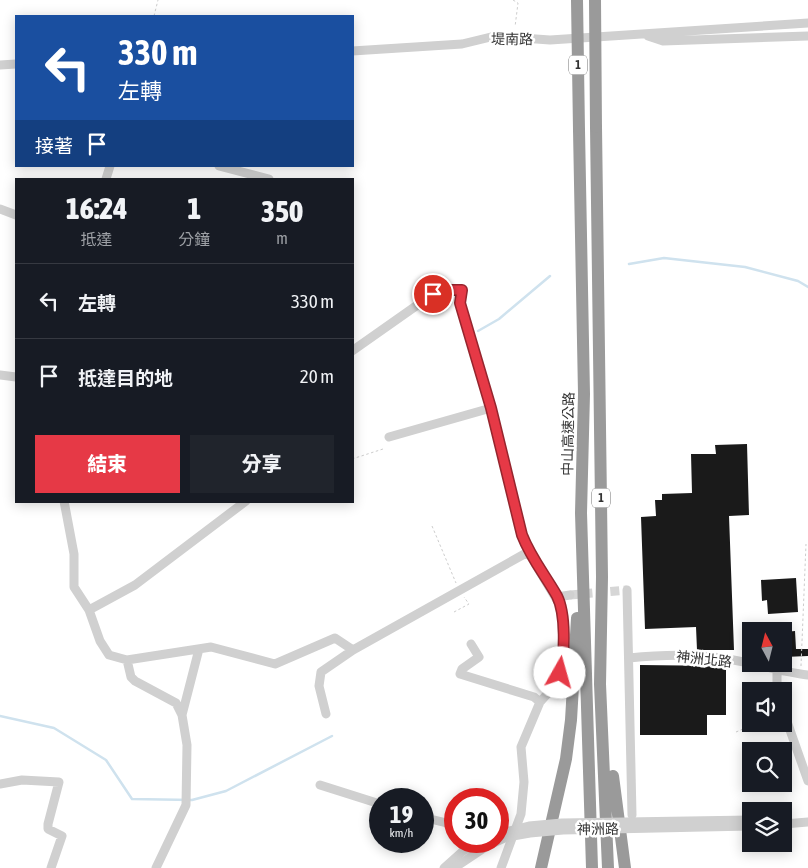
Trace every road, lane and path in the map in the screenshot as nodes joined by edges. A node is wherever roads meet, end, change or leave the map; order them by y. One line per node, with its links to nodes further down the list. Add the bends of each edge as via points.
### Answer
1 (158, 0): 5 (path)
2 (513, 0): 9 (path, via 518,3 514,32)
3 (577, 0): 26 (highway, 中山高速公路 / 1, bridge, via 584,394)
4 (595, 0): 44 (highway, 1, bridge, via 602,577)
5 (154, 15)
6 (808, 23): 7 (street, 堤南路)
7 (643, 34): 8 (street, 堤南路, via 662,41); 9 (street, 堤南路)
8 (808, 36)
9 (519, 39): 10 (street, 堤南路, via 495,36 462,44)
10 (354, 51)
11 (15, 64): 12 (street)
12 (0, 65)
13 (223, 167): 14 (street)
14 (265, 178)
15 (0, 209): 16 (street)
16 (15, 215)
17 (354, 350): 20 (street, via 433,294 462,290 460,303)
18 (0, 375): 19 (street)
19 (15, 377)
20 (491, 408): 21 (street); 29 (street)
21 (389, 437)
22 (383, 449): 23 (path)
23 (354, 458)
24 (64, 503): 34 (street, via 74,554 74,587)
25 (243, 503): 34 (street, via 135,585)
26 (581, 513): 55 (highway, via 575,682 566,759); 72 (highway, 中山高速公路 / 1)
27 (432, 526): 31 (path)
28 (806, 544): 43 (path)
29 (528, 552): 31 (street); 33 (street)
30 (627, 590): 39 (street)
31 (460, 591): 35 (path, via 469,604); 38 (street)
32 (570, 595): 33 (street)
33 (557, 597): 45 (street, via 561,607 564,658 560,673)
34 (89, 610): 40 (street, via 100,641 109,655)
35 (454, 612)
36 (471, 644): 45 (street, via 479,657 462,668 460,674 534,697)
37 (199, 649): 38 (street, via 211,647 275,664 335,638); 40 (street); 47 (street)
38 (353, 650): 46 (street, via 321,672 319,686)
39 (629, 658): 41 (street, 神洲北路, via 699,656); 56 (street)
40 (127, 660): 47 (street, via 131,677 176,703)
41 (742, 663)
42 (786, 672): 43 (street, 神洲北路)
43 (804, 674)
44 (600, 684): 73 (highway, 1); 74 (highway)
45 (540, 702): 63 (street, via 521,747 524,782 521,814)
46 (326, 714)
47 (182, 715): 66 (street, via 187,745 186,805)
48 (742, 729): 49 (path)
49 (736, 732)
50 (791, 732): 51 (street)
51 (808, 781)
52 (0, 784): 65 (street, via 22,780 59,782 48,829 62,836)
53 (320, 785): 54 (street)
54 (369, 801)
55 (557, 801): 70 (highway); 71 (highway)
56 (632, 815)
57 (742, 820): 61 (street, 神洲路, bridge, via 562,823)
58 (808, 821): 59 (street)
59 (792, 822)
60 (742, 826): 68 (street, 神洲路, bridge, via 530,833 486,846)
61 (509, 831)
62 (509, 836): 63 (street)
63 (512, 837): 69 (street)
64 (461, 853): 67 (street)
65 (51, 868)
66 (156, 868)
67 (444, 868)
68 (454, 868)
69 (501, 868)
70 (534, 868)
71 (541, 868)
72 (592, 868)
73 (608, 868)
74 (625, 868)

